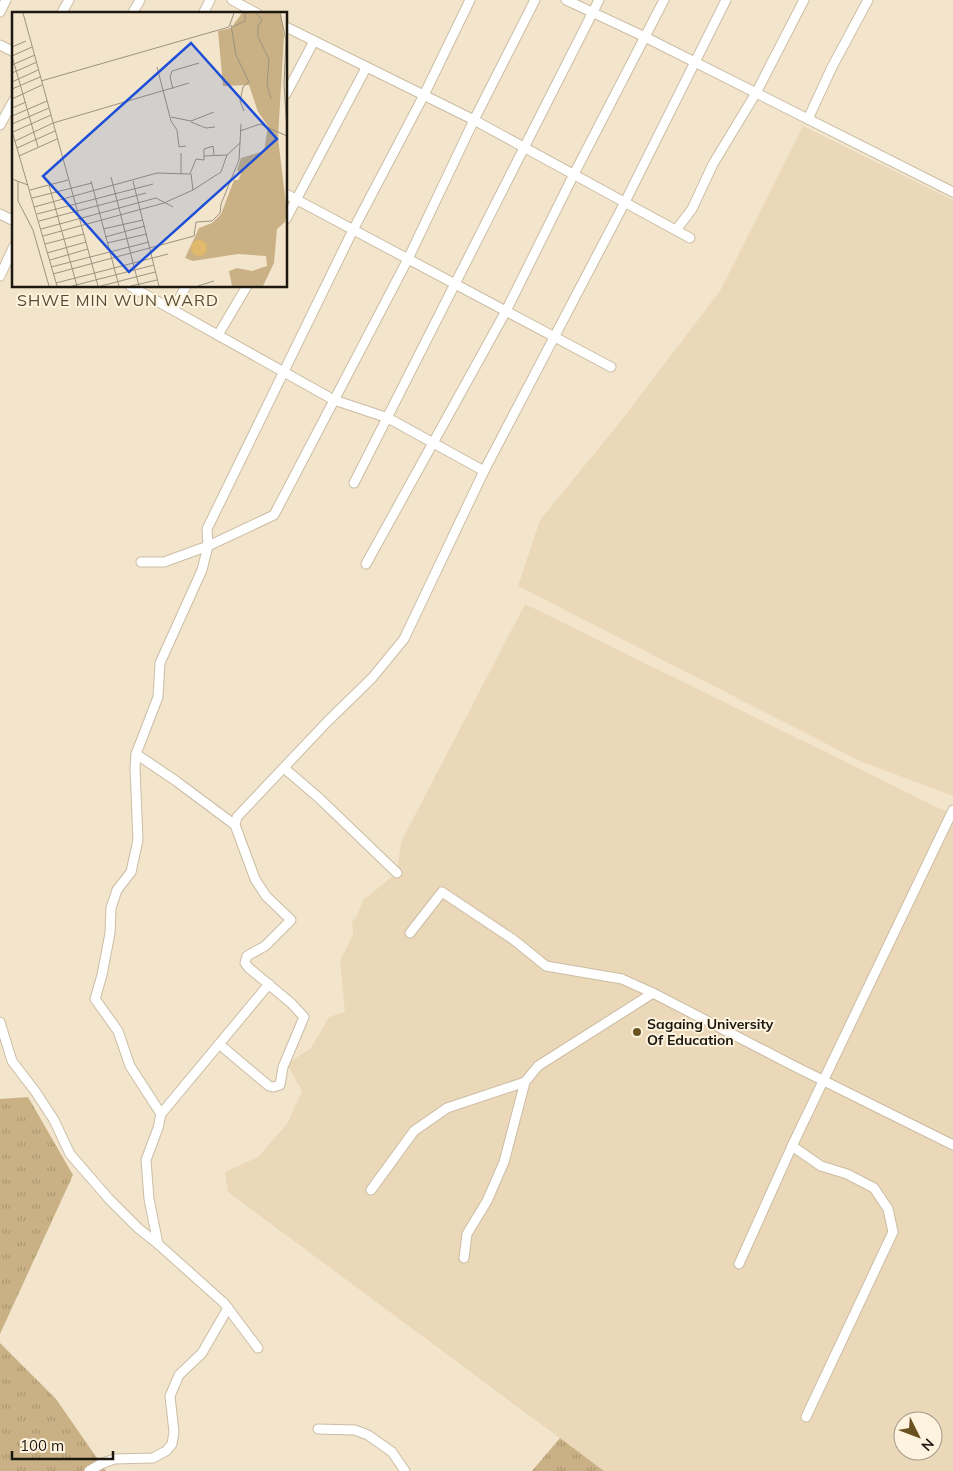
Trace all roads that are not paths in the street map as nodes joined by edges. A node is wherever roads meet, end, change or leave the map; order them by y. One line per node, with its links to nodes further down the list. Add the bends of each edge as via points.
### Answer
1 (6, 0): 14 (street)
2 (68, 0): 15 (street)
3 (140, 0): 16 (street)
4 (210, 0): 17 (street)
5 (232, 0): 18 (street)
6 (470, 0): 29 (street)
7 (536, 0): 32 (street)
8 (566, 0): 19 (street)
9 (600, 0): 19 (street)
10 (664, 0): 21 (street)
11 (726, 0): 25 (street)
12 (804, 0): 28 (street)
13 (868, 0): 31 (street)
14 (0, 12)
15 (62, 12)
16 (133, 12)
17 (204, 12)
18 (254, 12)
19 (593, 13): 21 (street); 34 (street)
20 (288, 29): 22 (street)
21 (645, 38): 25 (street); 35 (street)
22 (314, 41): 26 (street); 27 (street)
23 (0, 44): 24 (street)
24 (12, 51)
25 (694, 62): 28 (street); 39 (street)
26 (366, 68): 29 (street); 38 (street)
27 (288, 90)
28 (756, 93): 31 (street); 44 (street, via 712,164 692,209)
29 (424, 95): 32 (street); 43 (street)
30 (12, 104): 33 (street)
31 (808, 118): 36 (street)
32 (474, 120): 34 (street); 47 (street)
33 (0, 126)
34 (524, 147): 35 (street); 49 (street)
35 (574, 174): 39 (street); 54 (street)
36 (953, 192)
37 (288, 195): 38 (street)
38 (297, 200): 41 (street); 43 (street)
39 (625, 202): 44 (street); 56 (street)
40 (0, 214): 42 (street)
41 (288, 216)
42 (12, 220)
43 (353, 230): 47 (street); 58 (street)
44 (676, 230): 45 (street)
45 (690, 238)
46 (12, 250): 48 (street)
47 (408, 259): 49 (street); 59 (street)
48 (0, 276)
49 (454, 284): 54 (street); 60 (street)
50 (134, 288): 53 (street)
51 (185, 288): 53 (street)
52 (246, 288): 55 (street)
53 (173, 310): 55 (street)
54 (506, 311): 56 (street); 61 (street)
55 (218, 336): 58 (street)
56 (555, 337): 57 (street); 62 (street)
57 (611, 367)
58 (284, 372): 59 (street); 64 (street, via 207,529)
59 (334, 400): 60 (street); 64 (street, via 274,515)
60 (388, 418): 61 (street); 63 (street)
61 (433, 444): 62 (street); 66 (street)
62 (484, 471): 68 (street, via 404,639 372,678)
63 (354, 483)
64 (208, 546): 65 (street, via 164,562); 67 (street, via 202,570 160,663 158,697)
65 (141, 562)
66 (366, 564)
67 (136, 754): 70 (street); 79 (street, via 138,840 131,872 117,890 111,908 110,933 95,999 118,1031 130,1066)
68 (284, 768): 70 (street, via 237,817); 71 (street)
69 (953, 810): 77 (street)
70 (235, 825): 73 (street, via 255,879 266,896 290,920 265,946 247,956 245,963)
71 (397, 873)
72 (410, 933): 74 (street, via 442,892 514,940 546,966 622,978)
73 (269, 984): 76 (street); 76 (street, via 304,1017 283,1067 280,1085 268,1086)
74 (653, 993): 77 (street); 78 (street, via 538,1066)
75 (0, 1022): 83 (street, via 12,1060 54,1120 70,1154 109,1199)
76 (219, 1044): 79 (street)
77 (824, 1081): 80 (street); 81 (street)
78 (525, 1082): 82 (street, via 447,1108 414,1131); 84 (street, via 504,1162 487,1201 467,1234)
79 (160, 1114): 83 (street, via 146,1160 149,1199)
80 (953, 1145)
81 (792, 1146): 85 (street); 88 (street, via 821,1166 847,1174 874,1188 888,1209 893,1232)
82 (371, 1190)
83 (158, 1244): 86 (street)
84 (464, 1258)
85 (739, 1264)
86 (228, 1308): 87 (street); 90 (street, via 202,1353 179,1375 170,1396 172,1444 153,1458 114,1459)
87 (258, 1348)
88 (806, 1417)
89 (318, 1430): 91 (street, via 356,1430 368,1435 392,1452)
90 (89, 1471)
91 (405, 1471)

